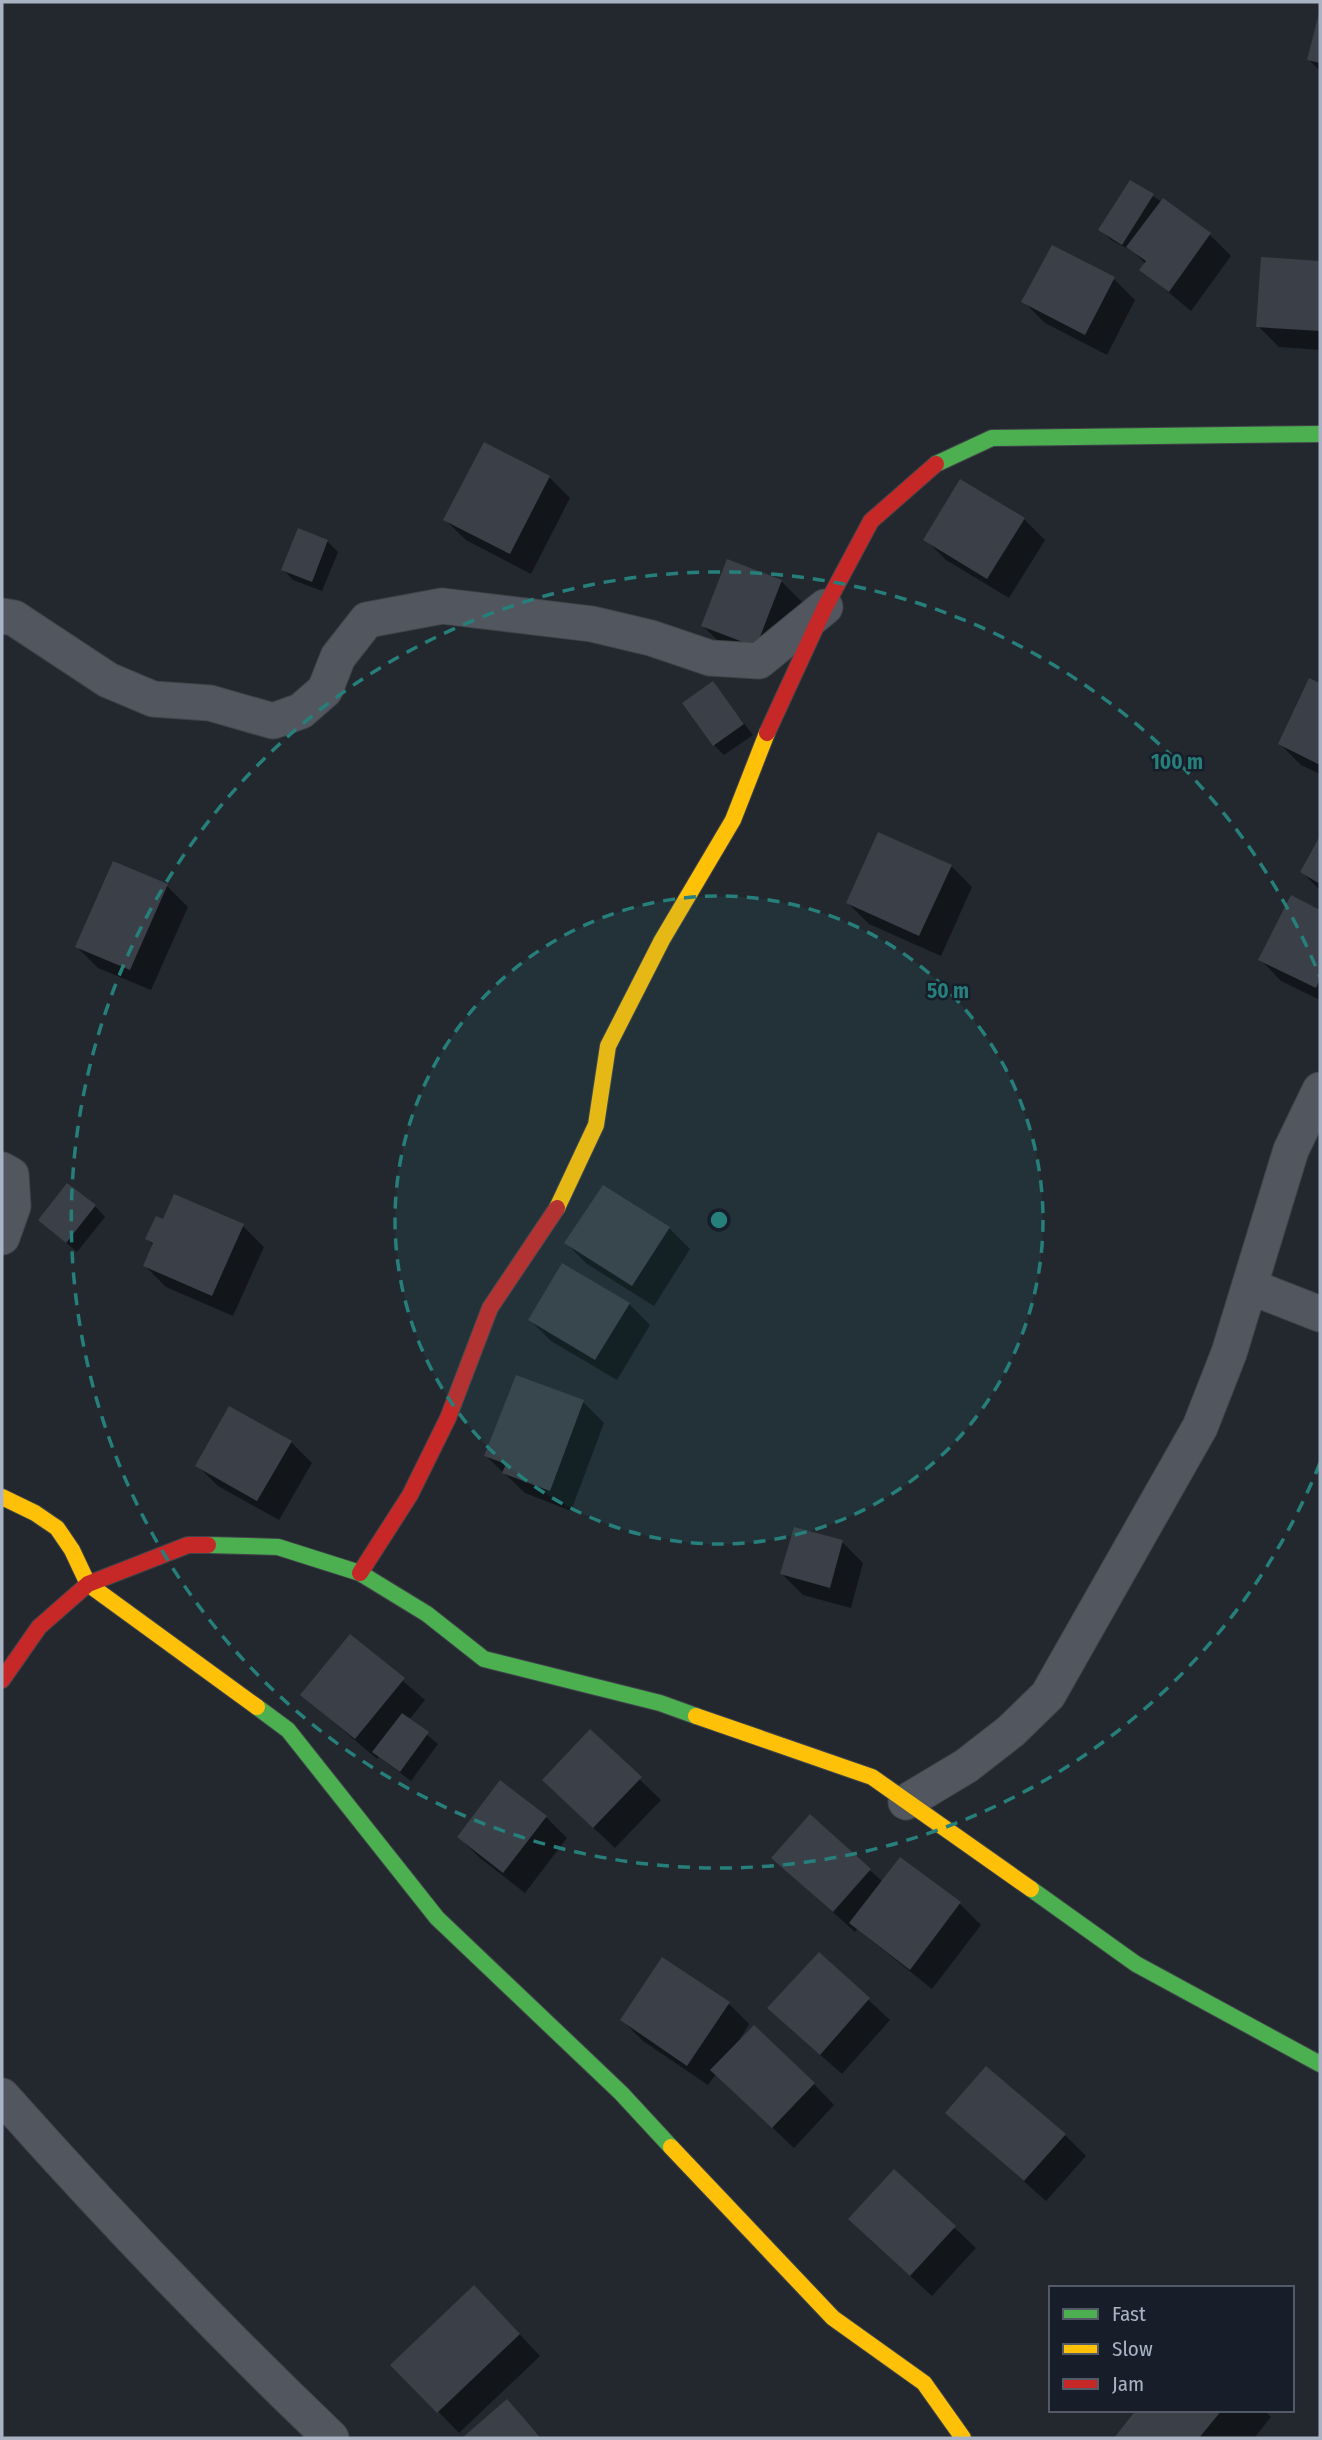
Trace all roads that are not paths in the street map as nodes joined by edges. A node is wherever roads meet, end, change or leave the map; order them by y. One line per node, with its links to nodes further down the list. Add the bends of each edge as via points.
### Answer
1 (1320, 434): 2 (street, via 992,438 929,467 871,521)
2 (825, 607): 3 (street, via 759,661 710,658 592,624 442,606 367,620 338,657 325,690 301,711 272,721 210,703 153,699 108,680 14,618); 10 (street, via 775,713 733,820 662,940 608,1046 596,1125 563,1200 490,1308 443,1429 410,1495)
3 (2, 616)
4 (1320, 1090): 7 (street, via 1291,1150)
5 (2, 1170): 6 (street, via 11,1175 13,1206)
6 (2, 1237)
7 (1251, 1287): 8 (street); 13 (street, via 1200,1427 1048,1695 966,1766)
8 (1320, 1314)
9 (2, 1497): 11 (street, via 48,1518 74,1548)
10 (360, 1573): 11 (street, via 278,1547 188,1545); 13 (street, via 427,1614 484,1659 660,1703 872,1777)
11 (88, 1584): 12 (street, via 38,1627); 17 (street, via 288,1730 437,1918 621,2093 833,2318 924,2383)
12 (2, 1680)
13 (906, 1802): 14 (street, via 1136,1964)
14 (1320, 2064)
15 (2, 2096): 16 (street, via 121,2230)
16 (331, 2438)
17 (963, 2438)

